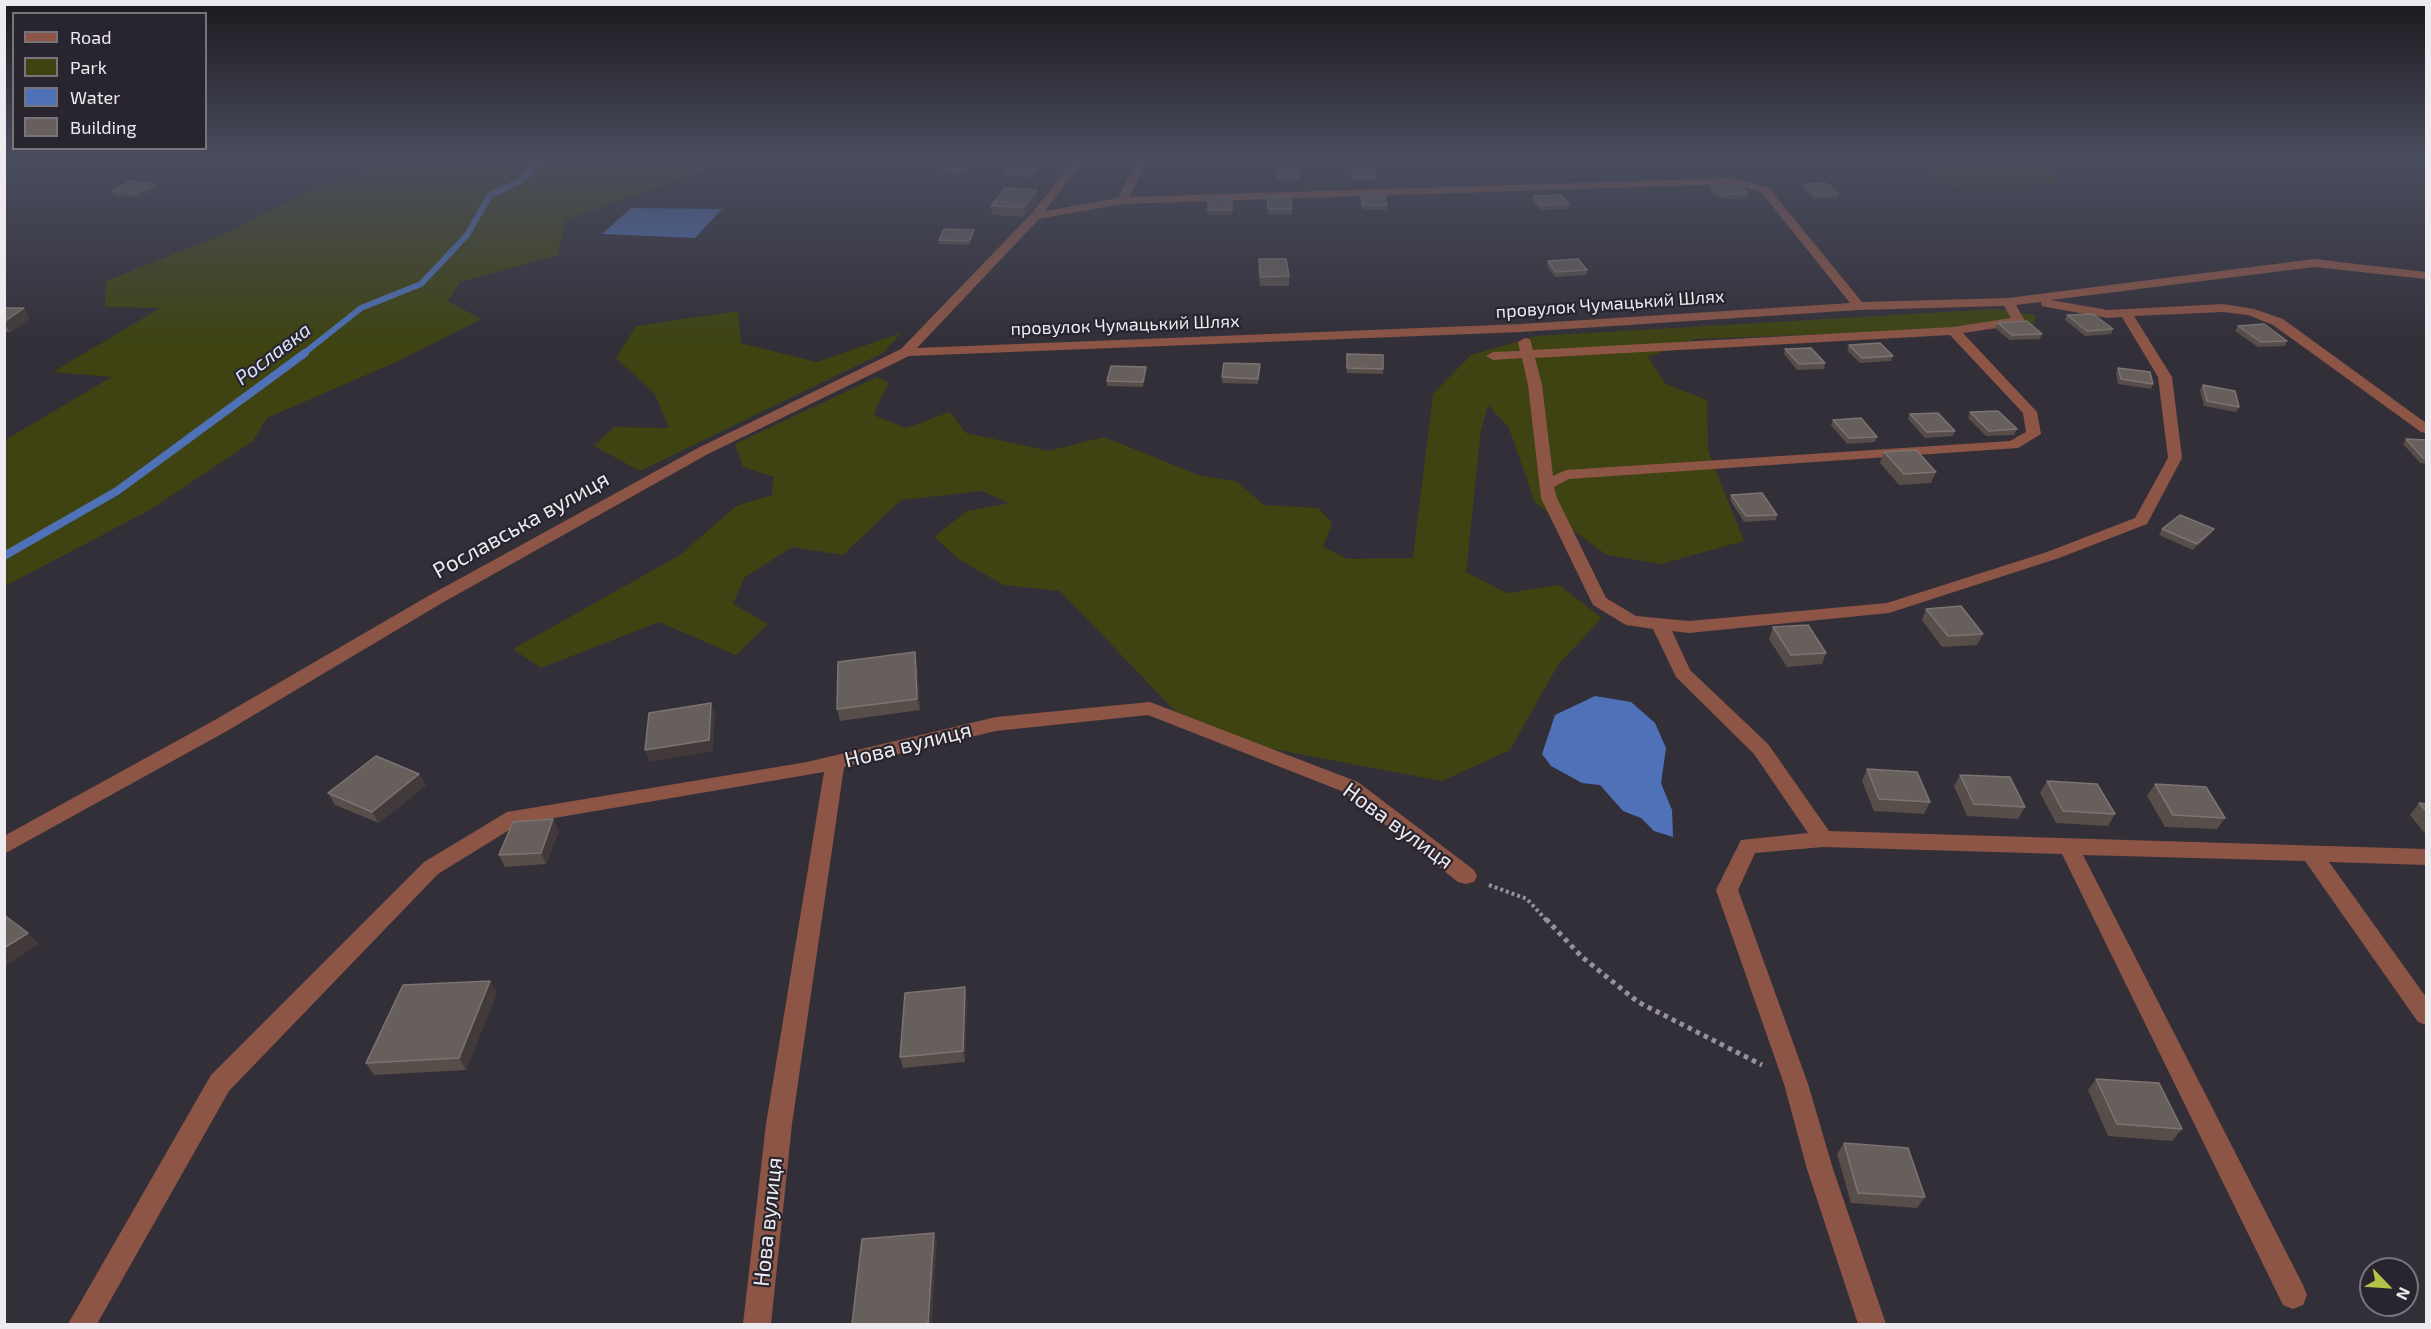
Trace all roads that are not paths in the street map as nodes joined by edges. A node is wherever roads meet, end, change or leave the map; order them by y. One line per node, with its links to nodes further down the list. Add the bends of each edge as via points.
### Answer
1 (1028, 223): 10 (street, Рославська вулиця)
2 (1792, 223): 6 (street)
3 (2427, 275): 4 (street, провулок Чумацький Шлях, via 2314,263)
4 (2027, 300): 5 (street, провулок Чумацький Шлях); 7 (street, via 2109,314)
5 (2008, 302): 6 (street, провулок Чумацький Шлях); 9 (street, via 2019,321)
6 (1859, 306): 8 (street, провулок Чумацький Шлях)
7 (2126, 313): 13 (street, via 2223,308 2278,322); 15 (street, via 2165,377 2175,458 2141,521 2053,555 1889,608 1689,627)
8 (1521, 328): 10 (street, провулок Чумацький Шлях); 11 (street)
9 (1953, 331): 11 (street); 14 (street, via 2030,412 2034,434 2013,445 1566,475)
10 (906, 352): 19 (street, Рославська вулиця, via 703,451)
11 (1529, 354): 12 (street); 14 (street)
12 (1493, 356)
13 (2427, 429)
14 (1546, 485): 15 (street, via 1599,602 1632,621)
15 (1660, 624): 17 (street, via 1682,673 1761,749)
16 (835, 763): 22 (street, Нова вулиця, via 996,724 1150,708 1351,787); 25 (street, via 514,817 431,868 220,1083); 26 (street, Нова вулиця, via 779,1124)
17 (1823, 839): 18 (street); 27 (street, via 1748,846 1727,890 1796,1084)
18 (2068, 845): 20 (street); 24 (street)
19 (4, 846)
20 (2310, 852): 21 (street); 23 (street)
21 (2427, 857)
22 (1466, 876)
23 (2427, 1015)
24 (2293, 1295)
25 (82, 1324)
26 (757, 1324)
27 (1872, 1324)

